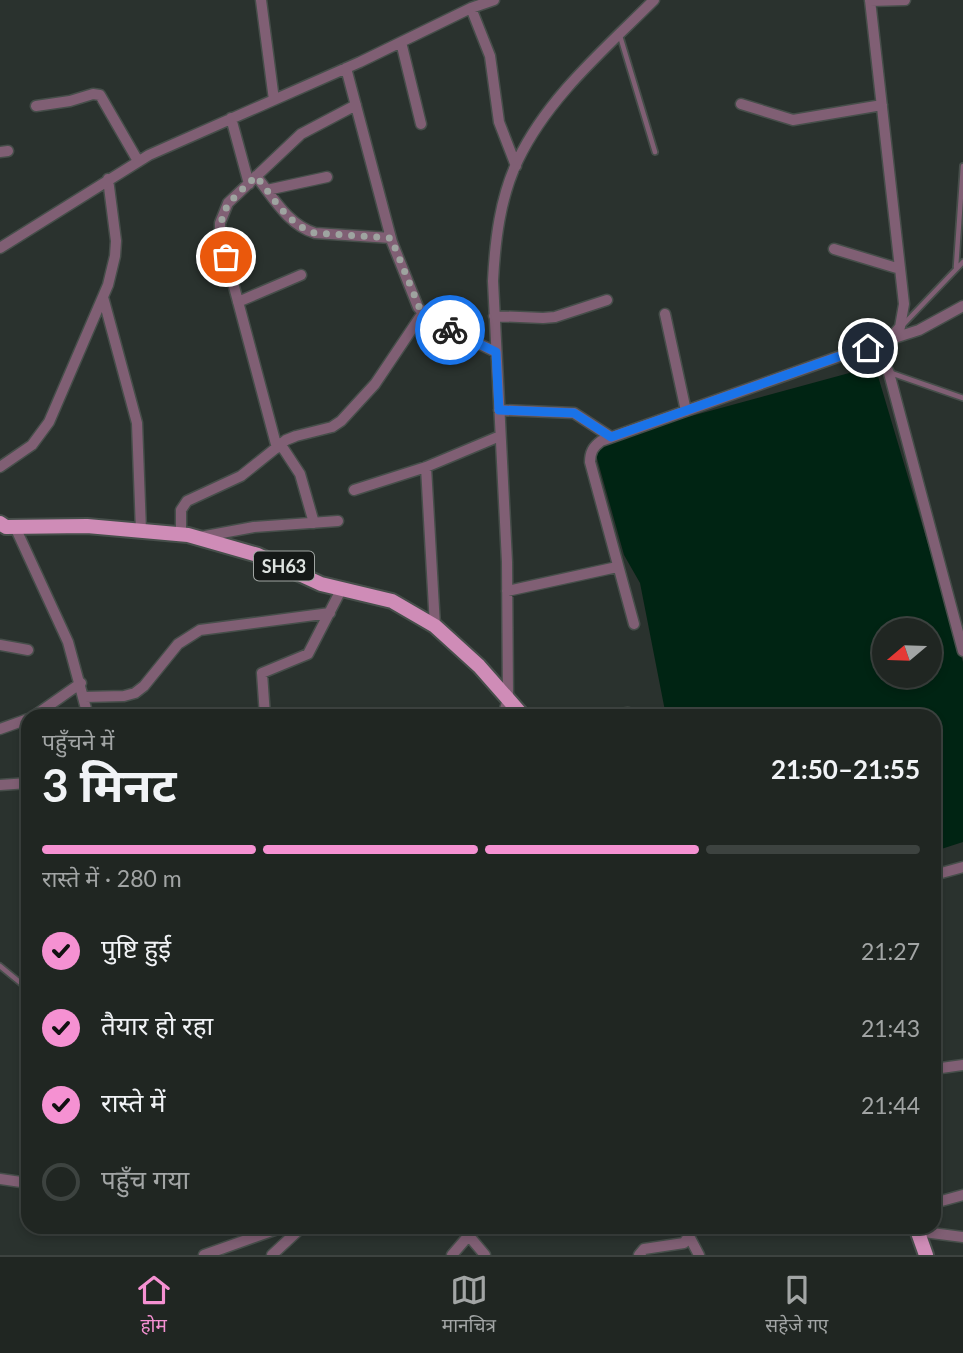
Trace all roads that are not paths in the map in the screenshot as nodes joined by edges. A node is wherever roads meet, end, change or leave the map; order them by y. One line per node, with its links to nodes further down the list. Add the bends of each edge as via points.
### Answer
1 (261, 0): 10 (street)
2 (494, 0): 6 (street)
3 (654, 0): 7 (street)
4 (905, 0): 5 (street)
5 (870, 1): 13 (street)
6 (476, 4): 8 (street); 19 (street, via 490,56 499,122)
7 (620, 34): 17 (lane); 19 (street, via 555,102)
8 (401, 43): 9 (street); 16 (street)
9 (346, 68): 10 (street); 12 (street)
10 (274, 100): 15 (street)
11 (741, 104): 13 (street, via 793,120)
12 (356, 105): 23 (street, via 301,134); 25 (street)
13 (882, 105): 29 (street)
14 (36, 106): 18 (street, via 100,95)
15 (231, 118): 18 (street); 23 (street)
16 (421, 124)
17 (655, 152)
18 (138, 161): 22 (street)
19 (516, 166): 37 (street, via 494,254)
20 (963, 166): 28 (lane)
21 (327, 177): 24 (street)
22 (108, 179): 26 (street); 31 (street, via 116,241)
23 (253, 180): 24 (street); 33 (street, via 229,203 219,223)
24 (267, 190): 25 (street, via 304,229)
25 (391, 238): 35 (street)
26 (0, 248)
27 (834, 249): 29 (street)
28 (961, 262): 38 (lane)
29 (901, 269): 38 (street, via 904,316)
30 (302, 275): 33 (street)
31 (103, 297): 48 (street, via 45,428 32,445); 54 (street, via 137,423)
32 (607, 300): 37 (street, via 543,318)
33 (238, 302): 47 (street)
34 (963, 306): 38 (street, via 919,330)
35 (422, 314): 39 (street); 47 (street, via 376,384 341,421)
36 (665, 314): 44 (street)
37 (494, 316): 39 (street)
38 (894, 336): 40 (street)
39 (496, 352): 43 (street)
40 (878, 352): 41 (street); 44 (street, via 860,349)
41 (889, 373): 42 (lane); 65 (street)
42 (963, 398)
43 (499, 410): 45 (street); 46 (street, via 574,413)
44 (686, 411): 46 (street)
45 (500, 436): 49 (street); 59 (street)
46 (611, 437): 57 (street, via 594,446 590,462)
47 (279, 446): 52 (street, via 300,474); 55 (street, via 242,476 183,505)
48 (0, 467)
49 (426, 467): 50 (street); 62 (street)
50 (354, 490)
51 (338, 521): 52 (street)
52 (314, 523): 56 (street, via 254,527)
53 (5, 526): 54 (main road, SH63); 66 (street, via 68,642)
54 (141, 531): 55 (main road, SH63)
55 (181, 534): 56 (main road, SH63)
56 (198, 538): 58 (main road, SH63, via 258,555)
57 (617, 567): 59 (street); 61 (street)
58 (341, 590): 60 (street); 62 (main road, SH63, via 392,601)
59 (507, 592): 68 (street)
60 (330, 613): 67 (street, via 200,631 178,644 135,693); 71 (street, via 307,654 262,673)
61 (634, 624)
62 (435, 626): 68 (main road, SH63)
63 (0, 645): 64 (street)
64 (28, 650)
65 (963, 652)
66 (81, 683): 67 (street); 69 (street)
67 (84, 698): 70 (street)
68 (508, 699): 72 (street); 73 (main road, SH63)
69 (44, 709)
70 (86, 709)
71 (265, 709)
72 (505, 709)
73 (517, 709)
74 (21, 722): 75 (street)
75 (0, 729)
76 (21, 784): 77 (street)
77 (0, 785)
78 (963, 867): 79 (street)
79 (941, 873)
80 (0, 966): 81 (lane)
81 (21, 983)
82 (963, 1065): 83 (street)
83 (941, 1068)
84 (0, 1179): 85 (street)
85 (21, 1182)
86 (963, 1195): 87 (street)
87 (941, 1201)
88 (263, 1234): 98 (street)
89 (295, 1234): 96 (street)
90 (471, 1234): 93 (street)
91 (687, 1234): 100 (street, via 684,1242)
92 (689, 1234): 101 (street)
93 (469, 1237): 97 (street); 99 (street)
94 (963, 1237): 95 (street)
95 (919, 1242)
96 (276, 1254)
97 (450, 1254)
98 (204, 1255)
99 (485, 1255)
100 (639, 1255)
101 (699, 1255)

